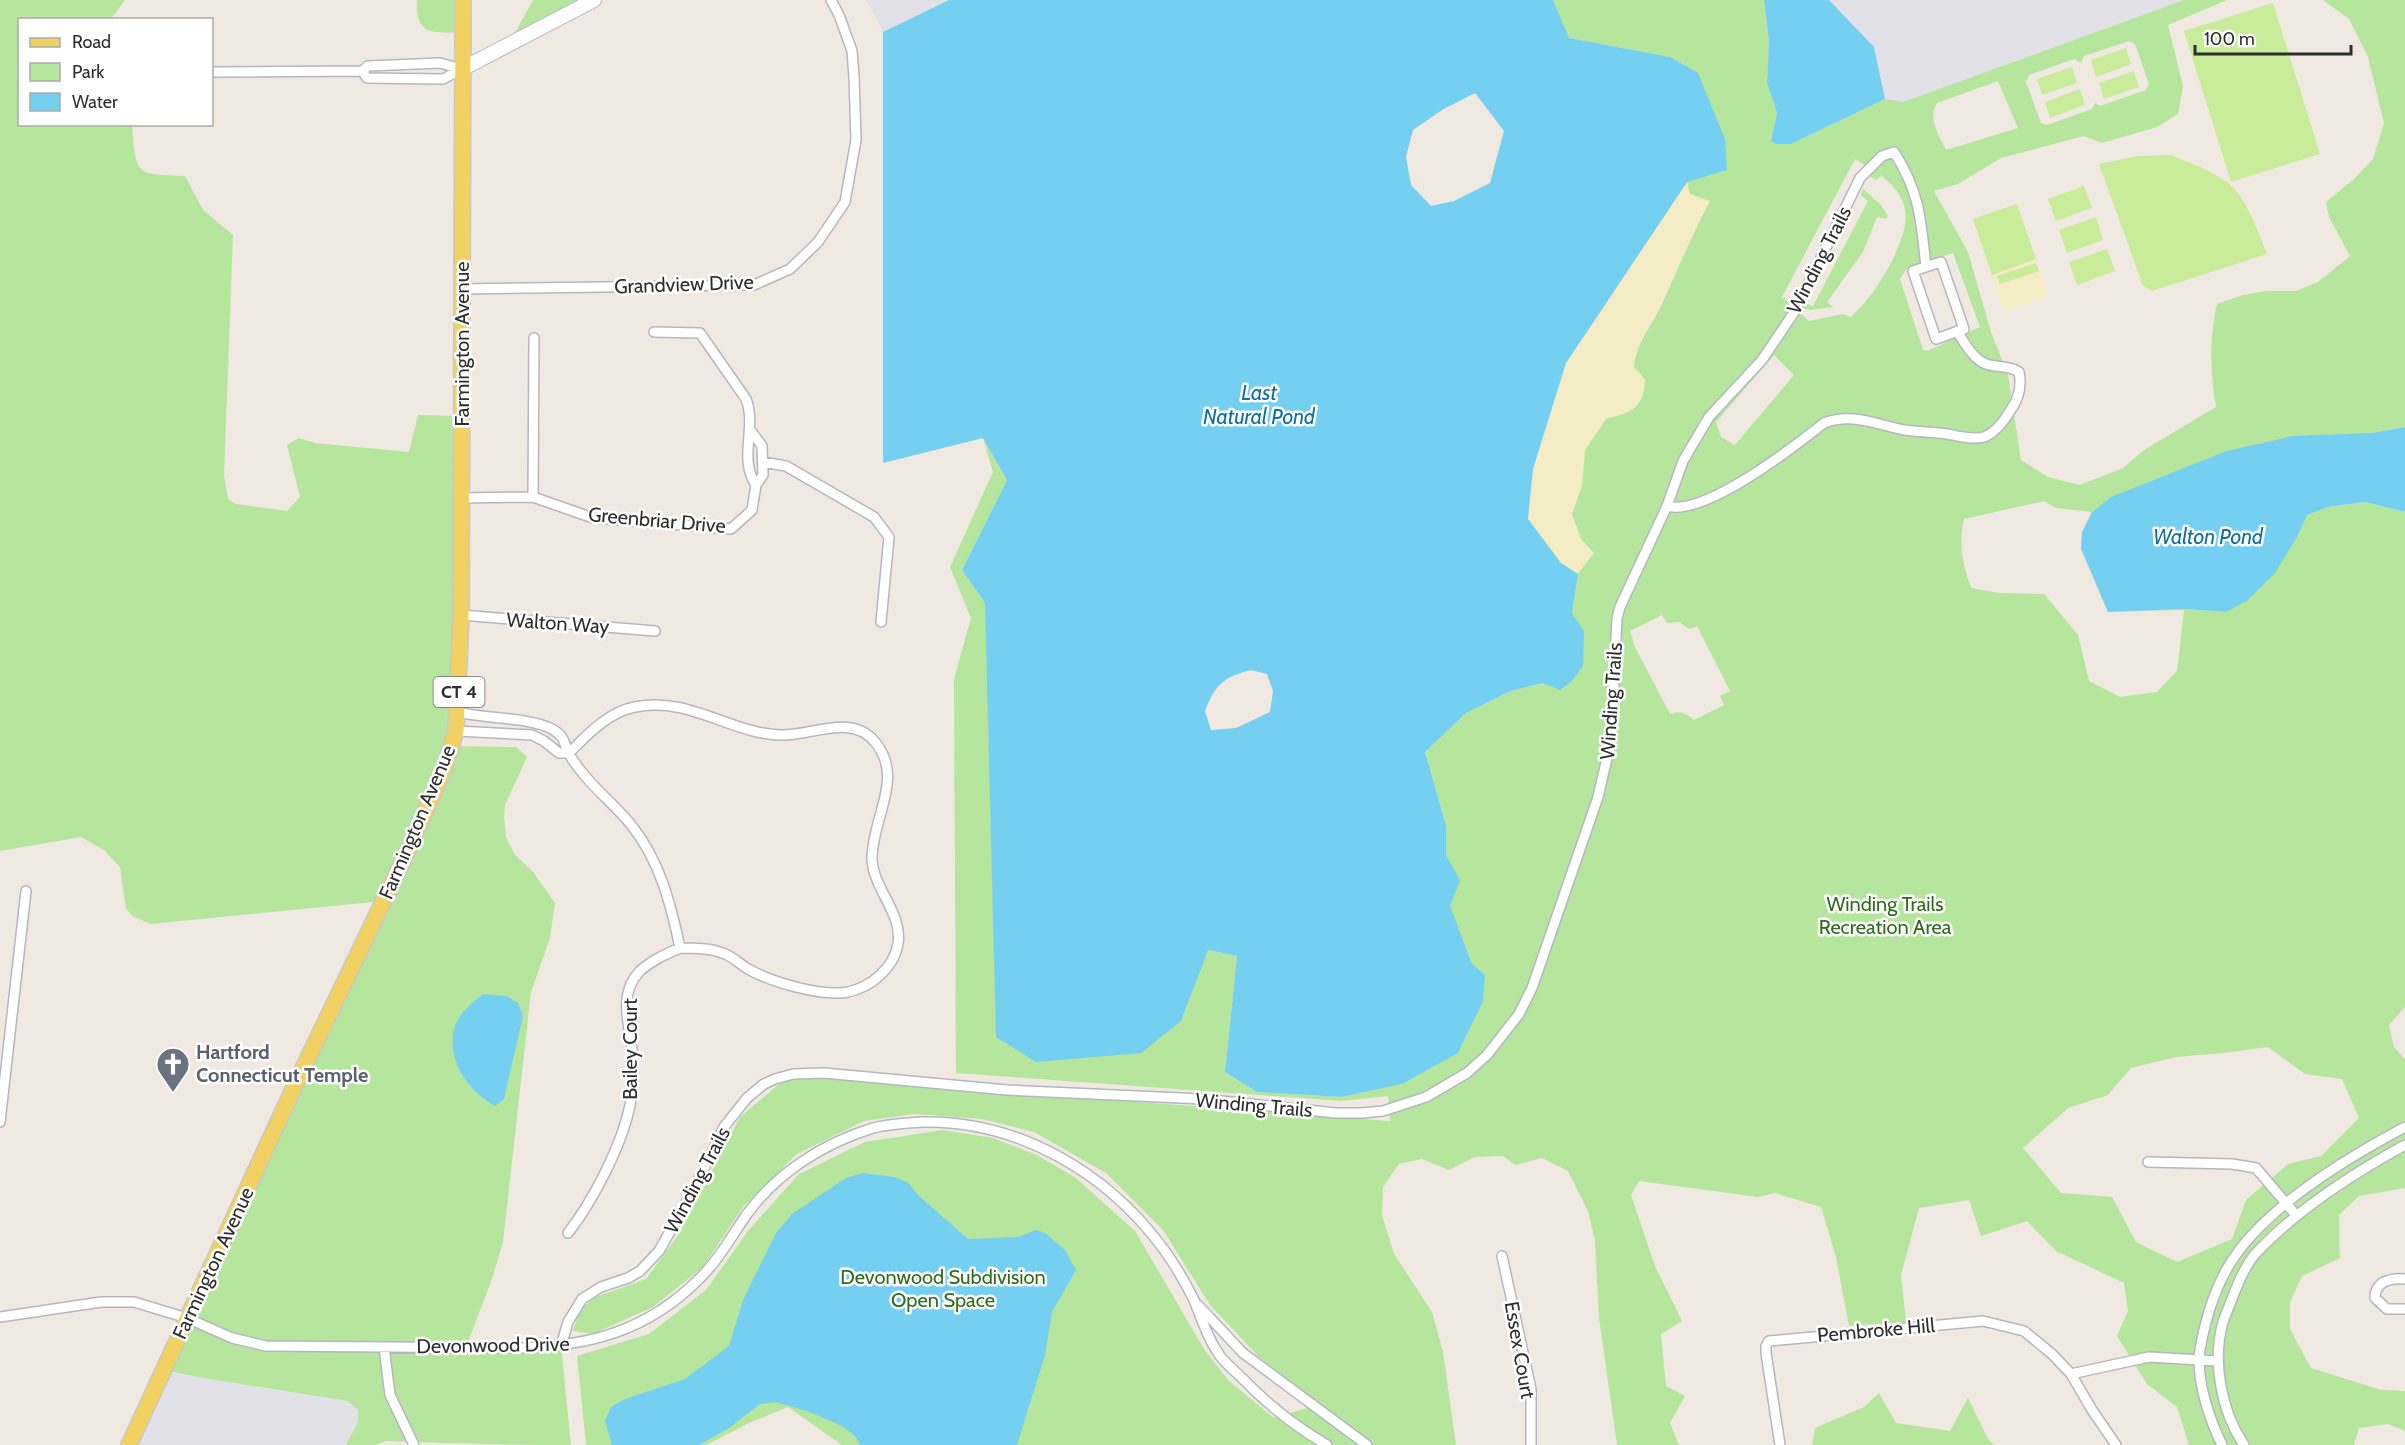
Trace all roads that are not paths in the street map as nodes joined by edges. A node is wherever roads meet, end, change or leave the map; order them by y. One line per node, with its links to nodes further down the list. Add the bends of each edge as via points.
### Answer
1 (463, 0): 4 (main road, Farmington Avenue / CT 4)
2 (594, 0): 4 (street)
3 (831, 0): 8 (street, Grandview Drive, via 852,51 854,156 845,202 818,242 790,269 754,285)
4 (462, 69): 5 (street, via 440,63 368,66); 5 (street, via 443,79 367,78); 8 (main road, Farmington Avenue / CT 4)
5 (362, 71): 6 (street)
6 (213, 72)
7 (1926, 267): 9 (street, via 1941,262 1964,329); 9 (street, Winding Trails, via 1913,271 1936,339); 17 (street, Winding Trails, via 1918,203 1905,168 1894,152 1882,156 1860,178 1795,311 1762,360 1709,417 1691,444)
8 (462, 289): 16 (main road, Farmington Avenue / CT 4)
9 (1957, 331): 17 (street, via 1984,363 2019,372 2021,387 2014,404 1992,432 1969,437 1836,418 1740,483 1680,508)
10 (654, 332): 12 (street, via 700,333 746,399)
11 (534, 338): 15 (street)
12 (751, 431): 13 (street, via 762,446); 14 (street, via 748,459)
13 (763, 462): 14 (street, Greenbriar Drive, via 763,475); 19 (street, via 786,466 874,517 889,537)
14 (756, 485): 15 (street, Greenbriar Drive, via 752,510 731,529 593,518)
15 (533, 497): 16 (street, Greenbriar Drive)
16 (461, 498): 18 (main road, Farmington Avenue / CT 4)
17 (1667, 506): 39 (street, Winding Trails, via 1620,607 1606,771 1539,971 1506,1033 1467,1073 1416,1101 1361,1113 1203,1099 793,1074 764,1084 747,1098 715,1142 659,1251 640,1271 582,1299 568,1322)
18 (461, 615): 20 (street, Walton Way); 21 (main road, Farmington Avenue / CT 4)
19 (881, 622)
20 (655, 631)
21 (458, 712): 22 (main road, Farmington Avenue / CT 4); 23 (street, via 551,729 565,739)
22 (456, 731): 23 (street, via 532,735 559,753); 38 (main road, Farmington Avenue / CT 4, via 409,848)
23 (569, 753): 25 (street, via 634,828 650,856 664,884); 25 (street, via 615,714 635,707 661,706 689,709 754,731 780,735 842,726 864,730 887,760 889,778 874,833 872,860 876,881 897,923 898,944 890,965 872,982 848,992 811,990 776,982 726,954)
24 (26, 891): 26 (street)
25 (680, 948): 32 (street, Bailey Court, via 639,972 627,995 633,1078 630,1104 624,1128 585,1211)
26 (0, 1122)
27 (2405, 1127): 30 (street, via 2344,1162)
28 (2405, 1145): 31 (street)
29 (2148, 1162): 30 (street, via 2256,1168)
30 (2287, 1203): 31 (street); 41 (street, via 2254,1233 2228,1266 2212,1299)
31 (2296, 1215): 42 (street, via 2255,1254 2240,1280 2223,1323)
32 (568, 1233)
33 (1502, 1256): 48 (street, Essex Court, via 1531,1389)
34 (2405, 1279): 36 (street, via 2389,1280 2375,1291 2375,1298 2387,1309)
35 (1193, 1299): 39 (street, Devonwood Drive, via 1143,1223 1076,1165 1031,1142 986,1128 945,1122 907,1123 847,1136 812,1155 758,1200 712,1265 679,1297 633,1326); 46 (street, Devonwood Drive, via 1221,1358 1260,1397); 47 (street, Devonwood Drive, via 1243,1353)
36 (2405, 1309)
37 (0, 1317): 38 (street, Devonwood Drive, via 127,1301)
38 (188, 1318): 40 (street, Devonwood Drive, via 232,1338 266,1346); 44 (main road, Farmington Avenue / CT 4)
39 (561, 1346): 40 (street, Devonwood Drive)
40 (384, 1347): 45 (street, via 390,1395)
41 (2199, 1360): 42 (street); 43 (street, via 2149,1357); 51 (street, via 2209,1418)
42 (2218, 1361): 52 (street, via 2229,1414)
43 (2071, 1374): 49 (street, Pembroke Hill, via 2024,1330 1983,1321 1774,1339 1766,1346 1766,1353); 50 (street, Pembroke Hill)
44 (129, 1445)
45 (414, 1445)
46 (1327, 1445)
47 (1367, 1445)
48 (1531, 1445)
49 (1780, 1445)
50 (2116, 1445)
51 (2222, 1445)
52 (2244, 1445)

